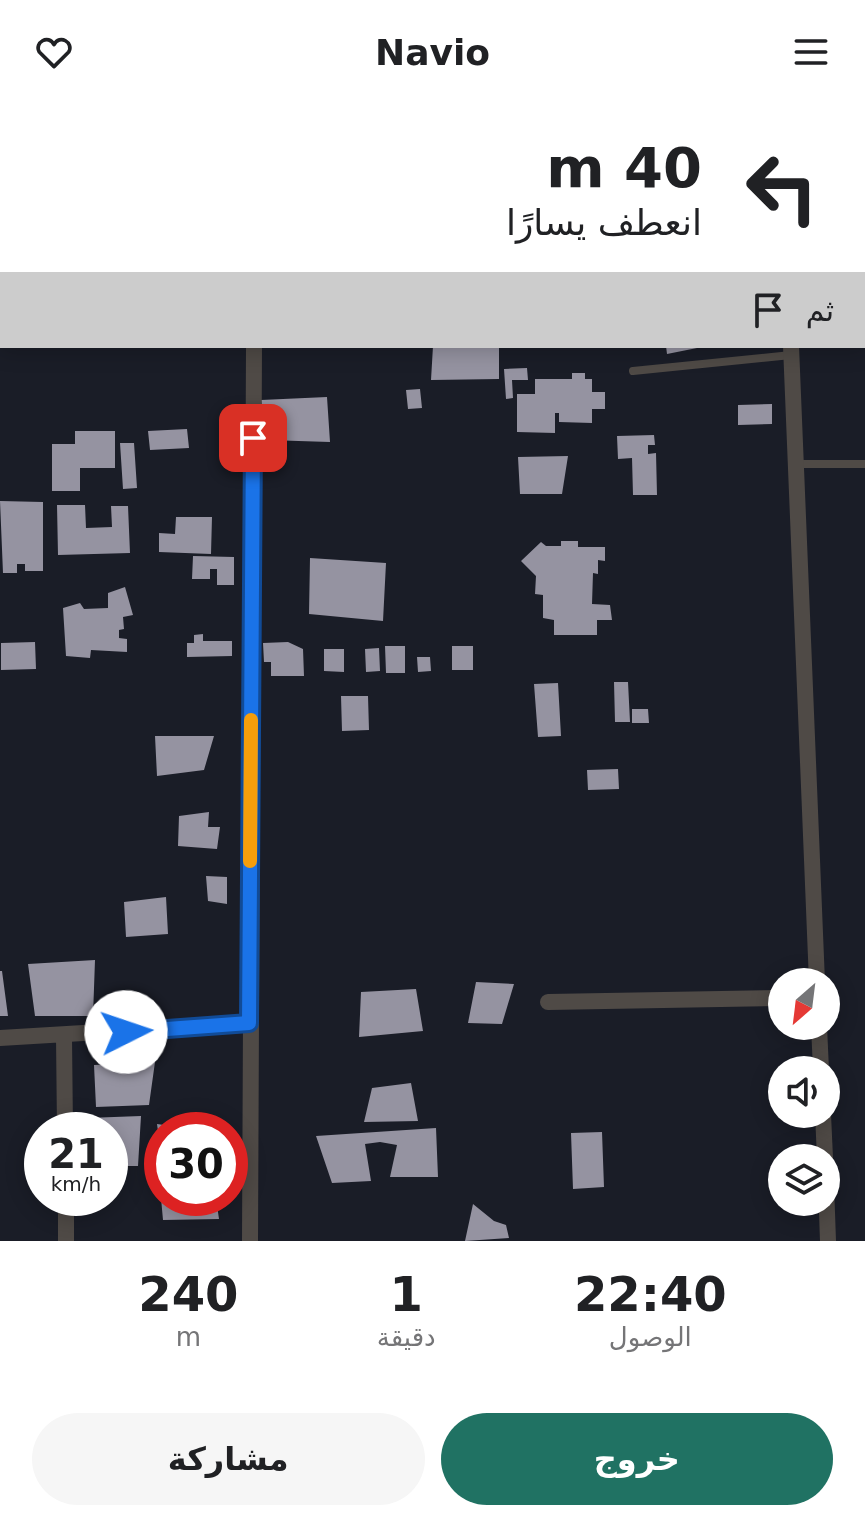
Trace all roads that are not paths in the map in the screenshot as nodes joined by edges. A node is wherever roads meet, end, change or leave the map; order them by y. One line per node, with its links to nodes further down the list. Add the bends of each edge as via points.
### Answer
1 (254, 348): 9 (street)
2 (791, 351): 3 (lane); 4 (street)
3 (633, 371)
4 (796, 464): 5 (lane); 6 (street)
5 (865, 464)
6 (816, 968)
7 (768, 998): 8 (street)
8 (548, 1002)
9 (249, 1023): 10 (street); 16 (street)
10 (64, 1037): 11 (street); 12 (street)
11 (0, 1038)
12 (65, 1112)
13 (66, 1216): 15 (street)
14 (827, 1216): 17 (street)
15 (66, 1241)
16 (250, 1241)
17 (828, 1241)

